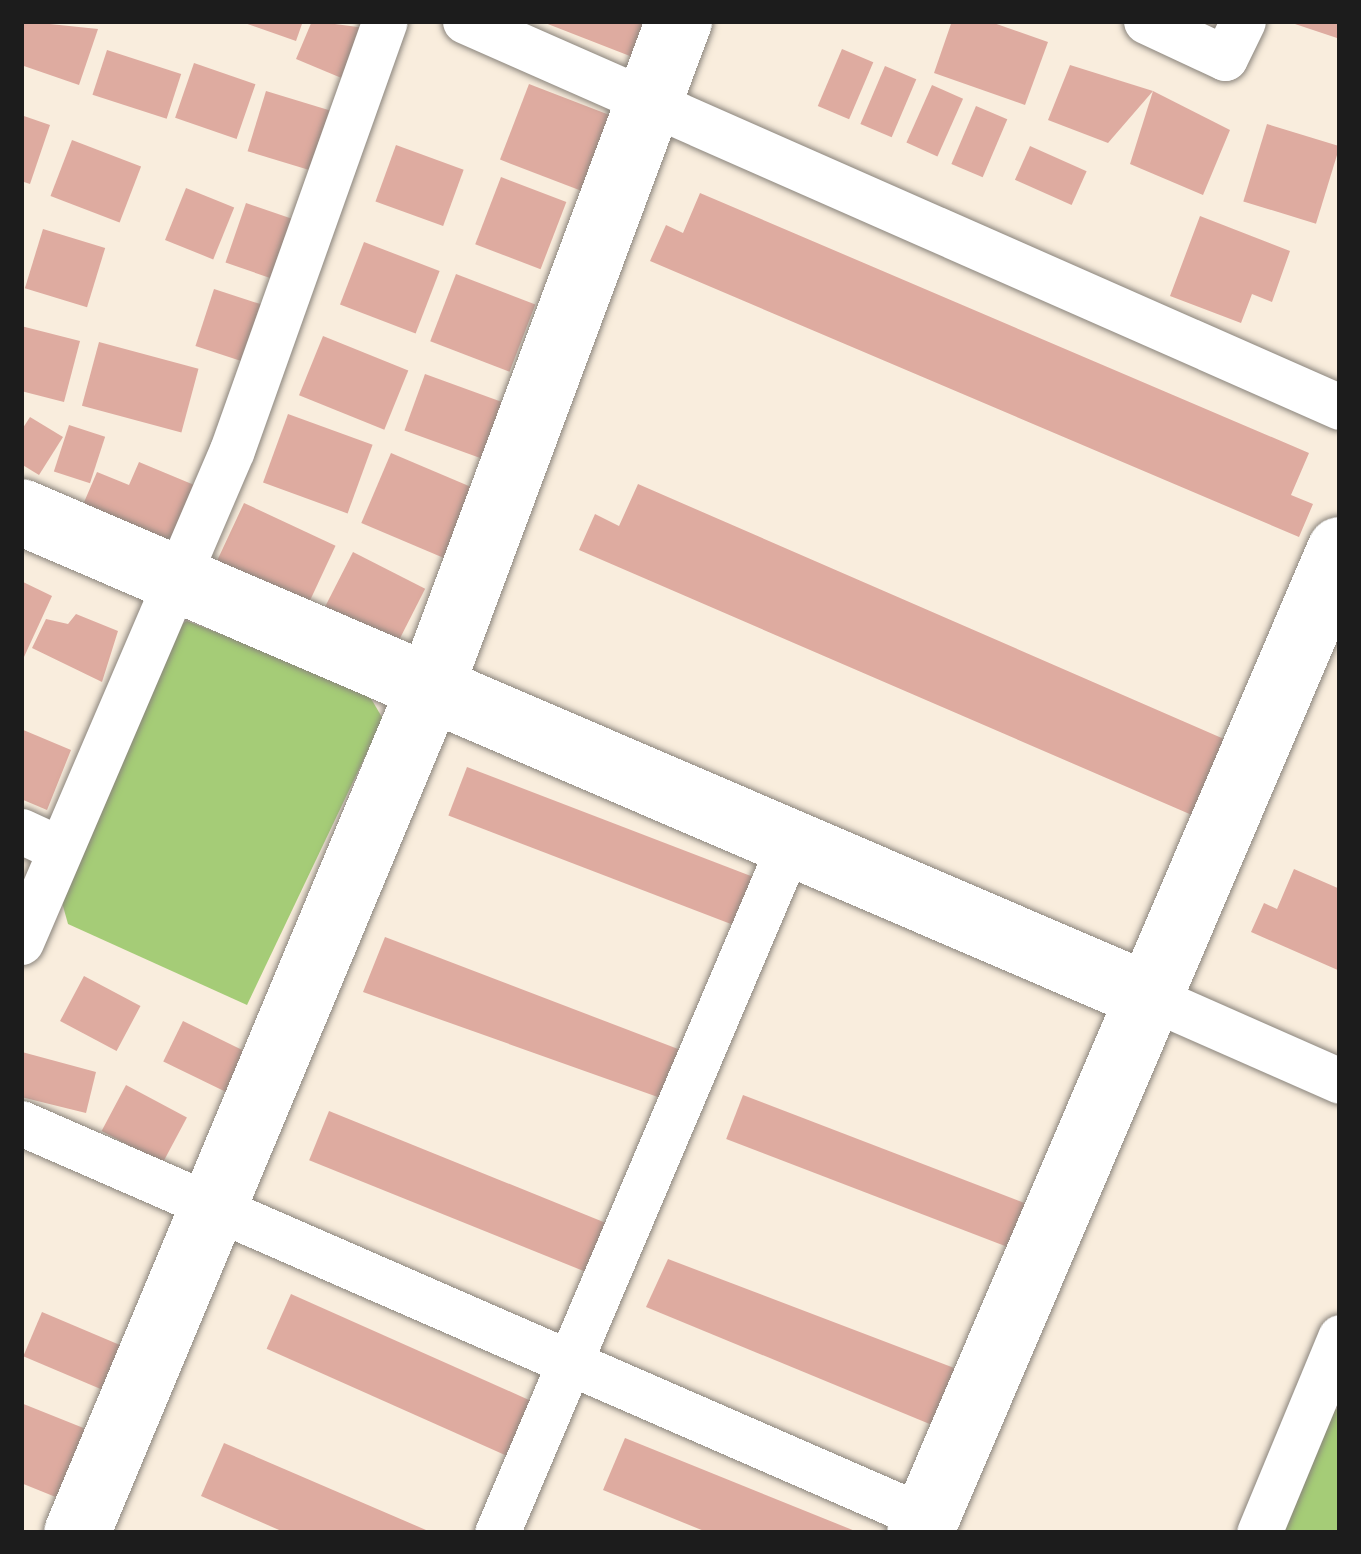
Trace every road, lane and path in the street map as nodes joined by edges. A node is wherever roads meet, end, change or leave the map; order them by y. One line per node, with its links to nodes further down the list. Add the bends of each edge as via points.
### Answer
1 (385, 21): 10 (street, via 232,450)
2 (465, 21): 6 (street)
3 (679, 21): 6 (street)
4 (1146, 21): 5 (street, via 1225,58)
5 (1243, 21)
6 (651, 102): 7 (street); 11 (street)
7 (1340, 406)
8 (21, 512): 10 (street)
9 (1340, 550): 15 (street)
10 (173, 576): 11 (street); 12 (street)
11 (431, 686): 13 (street); 18 (street)
12 (41, 840): 14 (street)
13 (791, 841): 15 (street); 19 (street)
14 (21, 942)
15 (1145, 994): 16 (street); 21 (street)
16 (1340, 1081)
17 (21, 1123): 18 (street)
18 (218, 1208): 19 (street); 22 (street)
19 (571, 1362): 21 (street); 23 (street)
20 (1334, 1366): 24 (street)
21 (923, 1526)
22 (76, 1533)
23 (497, 1533)
24 (1259, 1533)

